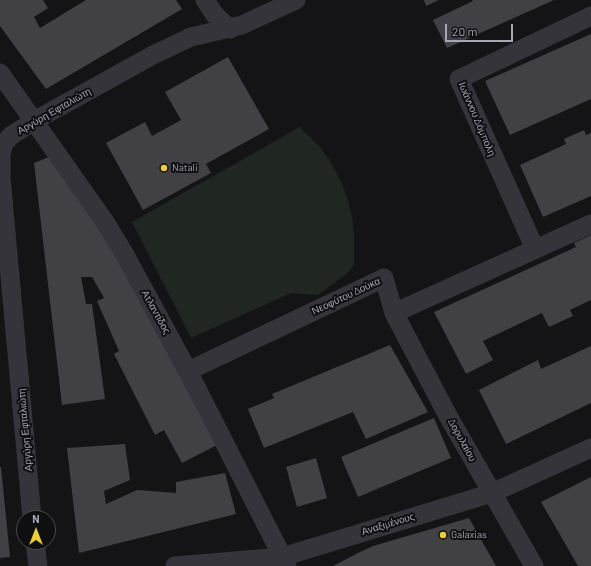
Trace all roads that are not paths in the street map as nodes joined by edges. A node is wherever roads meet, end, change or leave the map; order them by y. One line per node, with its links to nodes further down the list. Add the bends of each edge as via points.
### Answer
1 (205, 0): 4 (street, via 215,15)
2 (296, 0): 4 (street, Αργύρη Εφταλιώτη)
3 (591, 16): 8 (street, Ιωάννου Δόμπολη, via 459,79)
4 (230, 29): 6 (street, Αργύρη Εφταλιώτη, via 191,37 173,45)
5 (0, 72): 6 (street, Ατλαντίδος)
6 (34, 121): 10 (street, Ατλαντίδος, via 109,228); 13 (street, Αργύρη Εφταλιώτη, via 8,139 2,149 0,161)
7 (591, 224): 8 (street)
8 (535, 249): 9 (street)
9 (394, 313): 10 (street, Νεοφύτου Δούκα, via 384,278); 12 (street, Δορυλαίου)
10 (188, 371): 15 (street, Ατλαντίδος)
11 (591, 448): 12 (street, Αναξιμένους)
12 (492, 493): 15 (street, Αναξιμένους); 18 (street, Δορυλαίου)
13 (31, 510)
14 (36, 550): 16 (street)
15 (285, 561): 17 (street, Αναξιμένους)
16 (38, 566)
17 (175, 566)
18 (534, 566)

